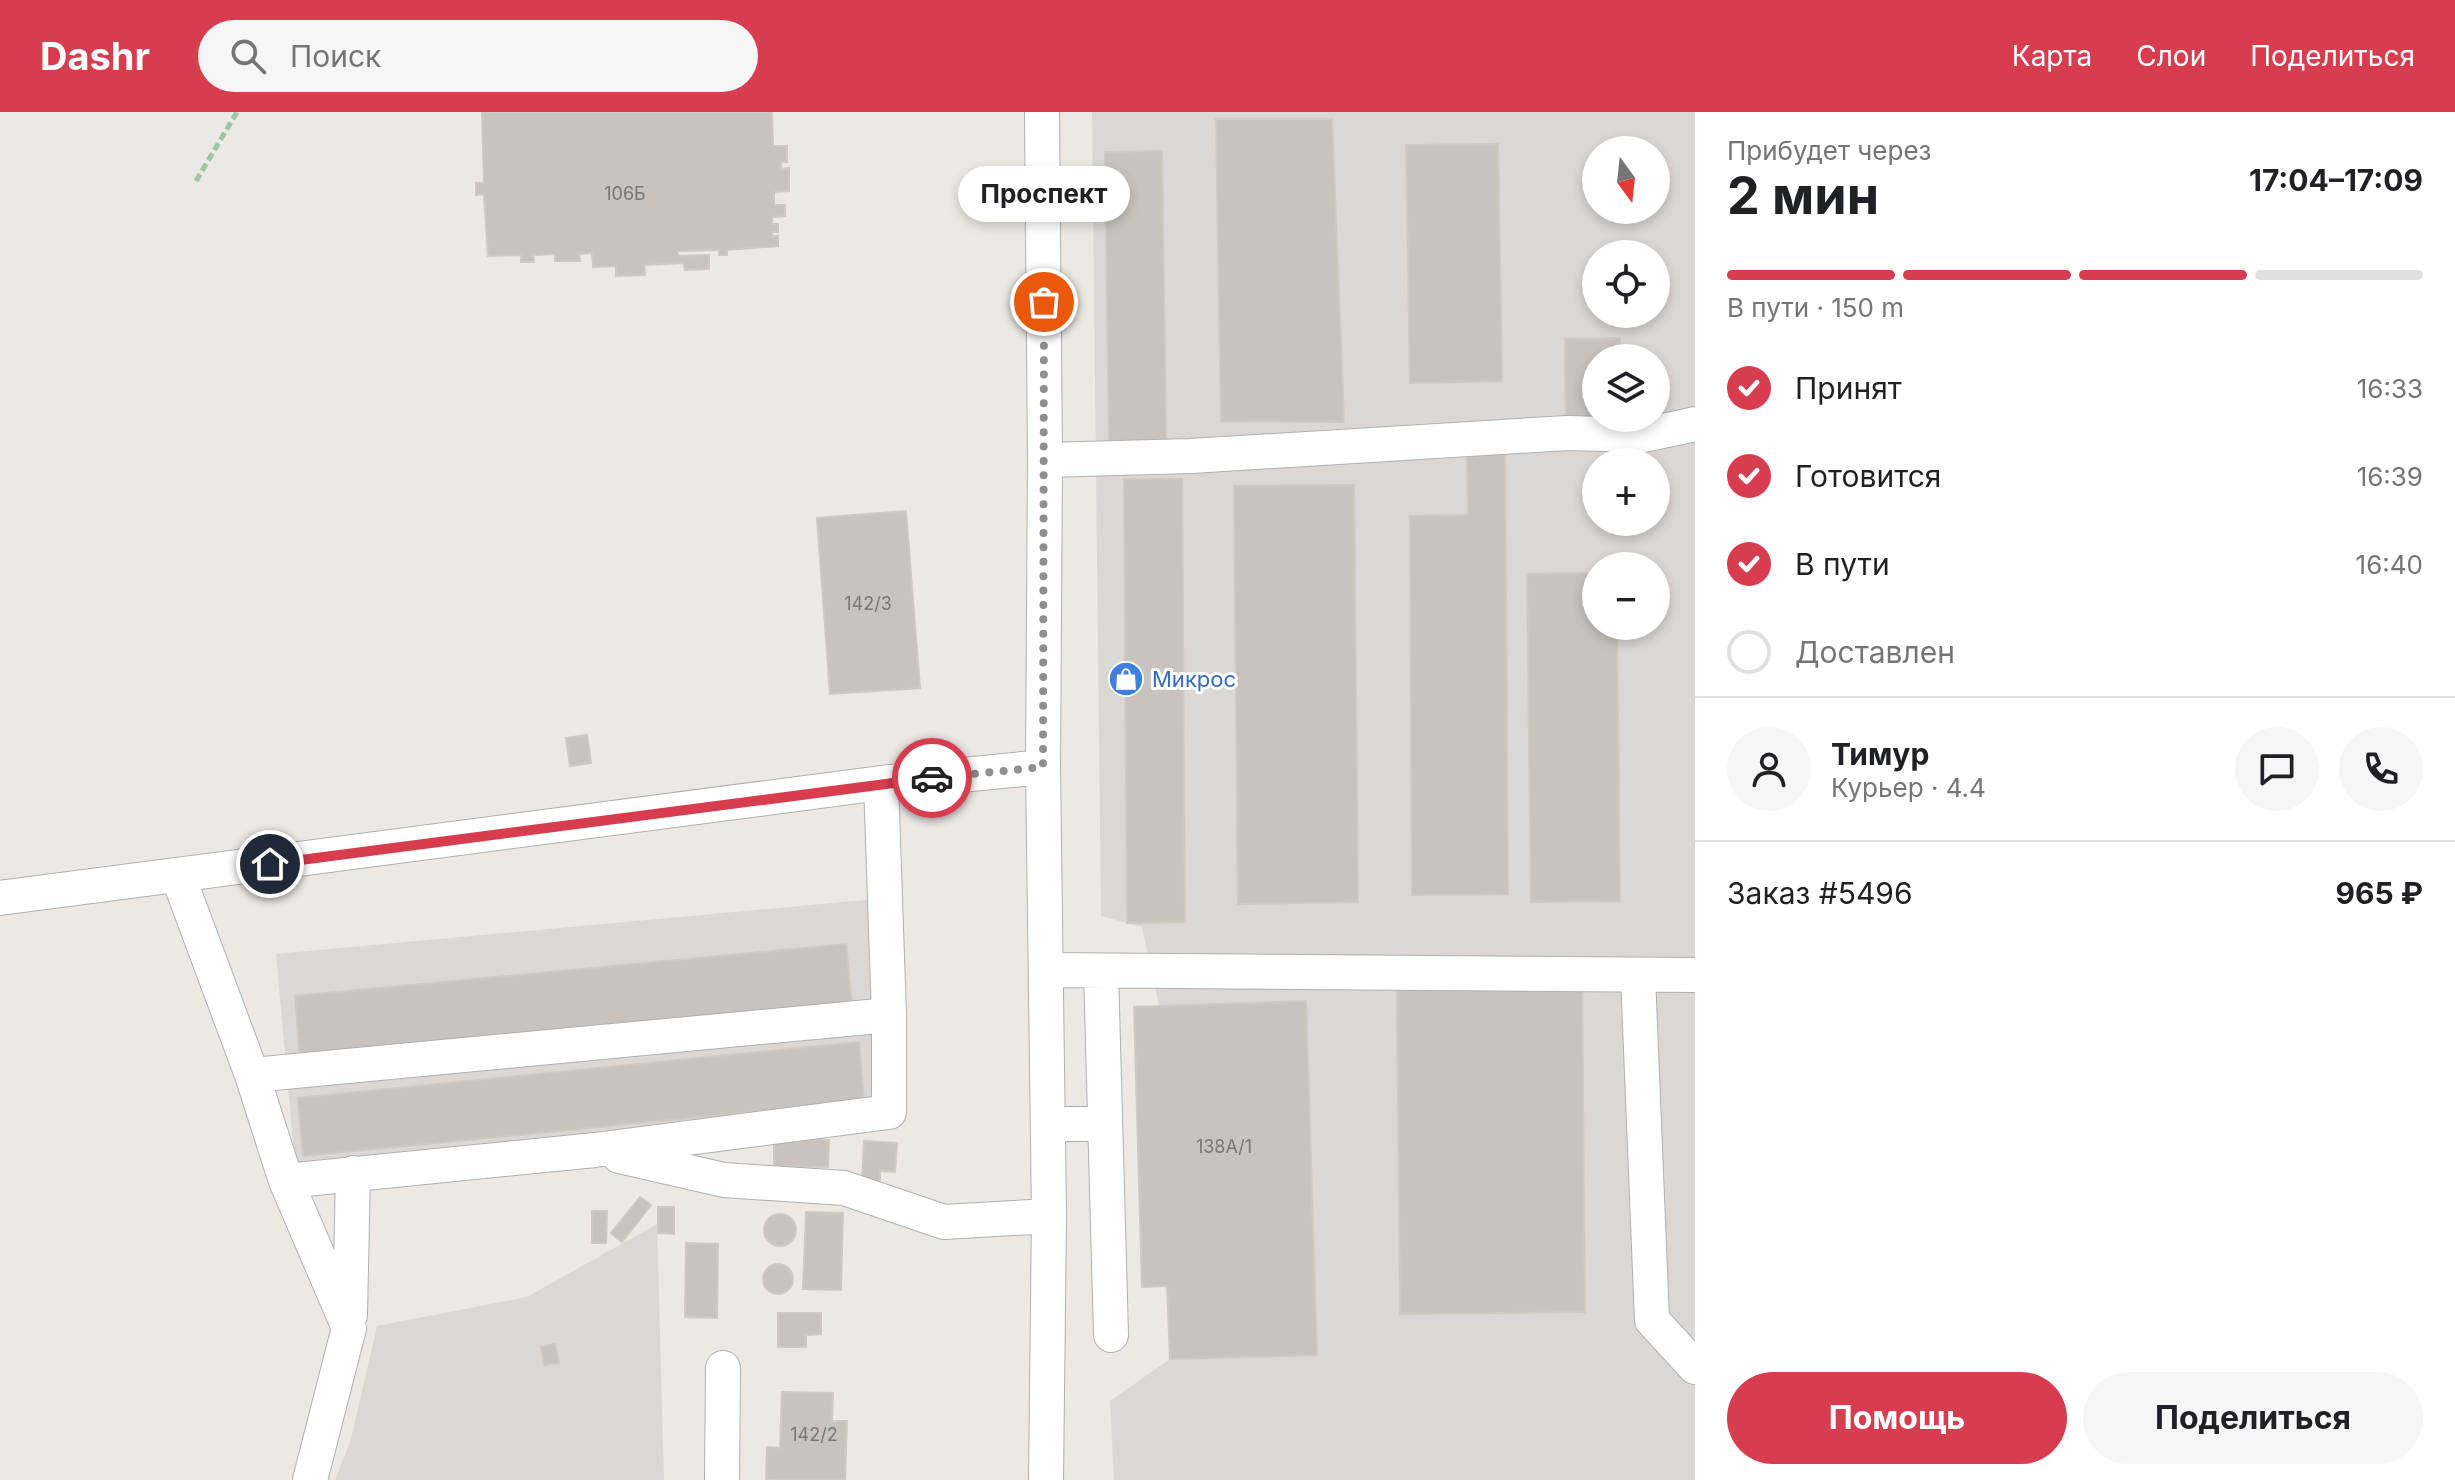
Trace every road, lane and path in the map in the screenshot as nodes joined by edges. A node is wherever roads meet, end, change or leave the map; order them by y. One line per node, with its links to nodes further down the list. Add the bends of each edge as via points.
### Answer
1 (237, 112): 3 (path)
2 (1042, 112): 5 (street)
3 (196, 181)
4 (1695, 424): 5 (street, via 1644,435 1567,433)
5 (1045, 460): 6 (street)
6 (1043, 767): 7 (street); 10 (street)
7 (881, 783): 8 (street); 14 (street)
8 (178, 876): 9 (street); 15 (street)
9 (0, 898)
10 (1047, 970): 11 (street); 16 (street)
11 (1101, 971): 13 (street); 17 (street)
12 (1695, 975): 13 (street)
13 (1638, 976): 24 (street, via 1652,1320)
14 (889, 1015): 15 (street); 18 (street, via 889,1112)
15 (252, 1075): 20 (street)
16 (1048, 1124): 17 (street); 21 (street)
17 (1105, 1124): 23 (street)
18 (595, 1150): 19 (street); 21 (street, via 724,1180 844,1188 944,1222)
19 (353, 1173): 20 (street); 22 (street)
20 (286, 1181): 22 (street)
21 (1049, 1216): 28 (street)
22 (349, 1328): 26 (street)
23 (1111, 1335)
24 (1695, 1367)
25 (723, 1368): 27 (street)
26 (310, 1480)
27 (722, 1480)
28 (1046, 1480)

